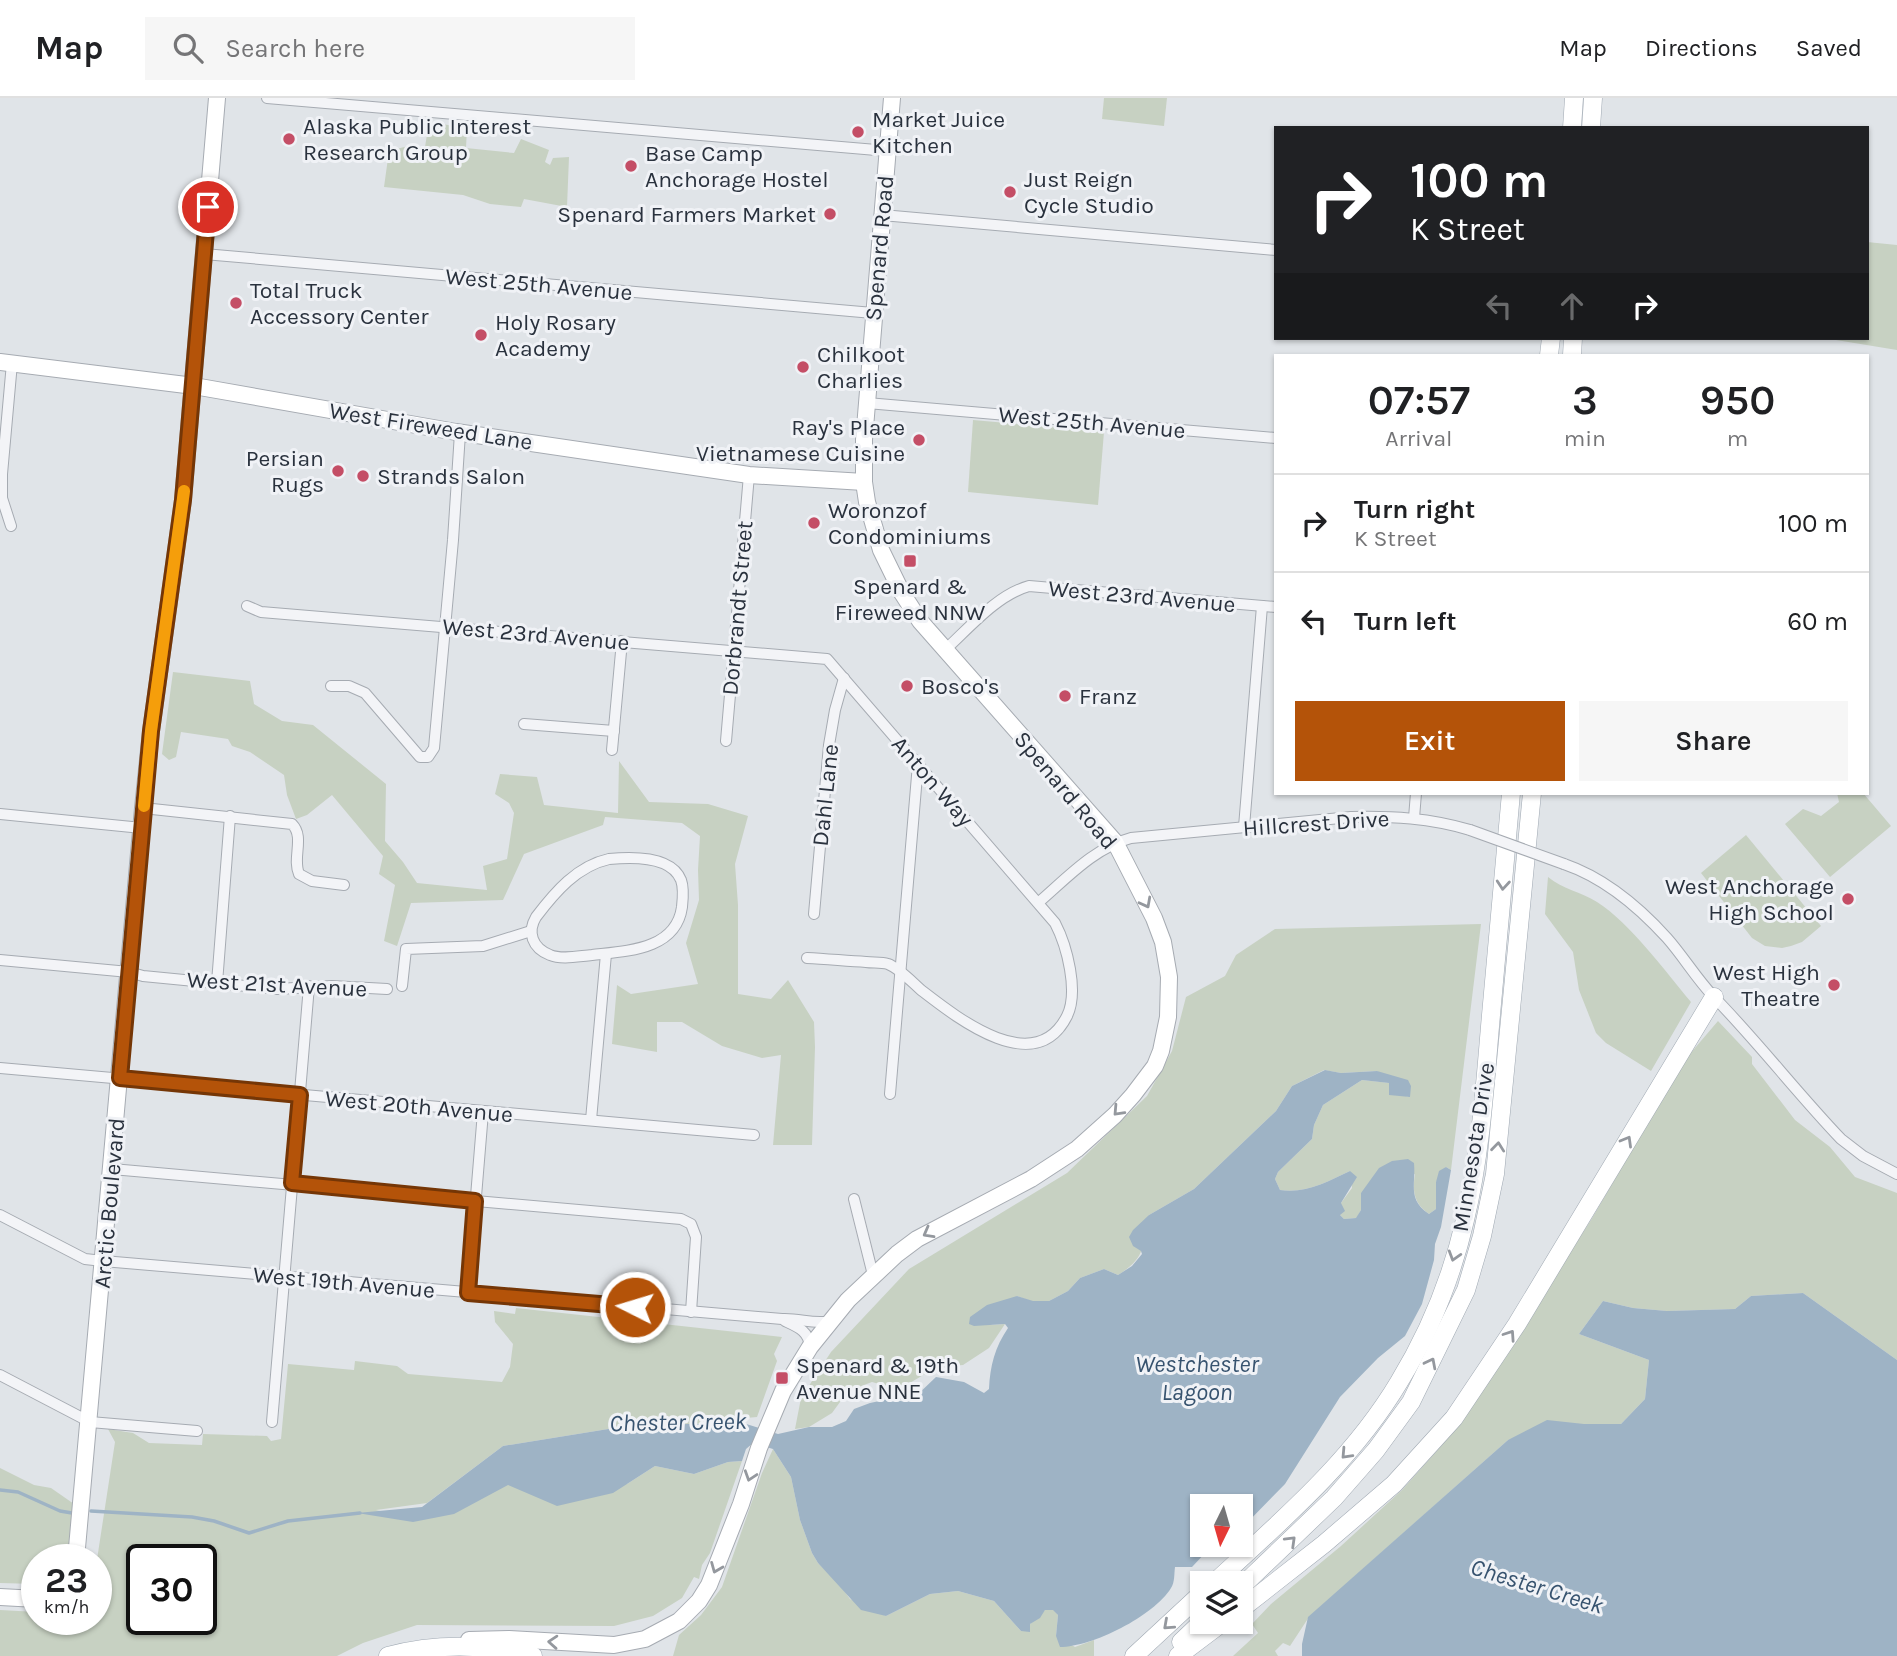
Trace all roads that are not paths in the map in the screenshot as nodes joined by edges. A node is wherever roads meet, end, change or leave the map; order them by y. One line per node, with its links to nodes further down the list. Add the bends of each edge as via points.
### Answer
1 (217, 98): 11 (main road, Arctic Boulevard)
2 (267, 98): 8 (street)
3 (892, 98): 8 (main road, Spenard Road)
4 (1574, 98): 6 (main road)
5 (1593, 98): 7 (main road)
6 (1572, 126)
7 (1591, 126)
8 (888, 151): 9 (main road, Spenard Road)
9 (882, 215): 10 (street); 12 (main road, Spenard Road)
10 (1274, 250)
11 (204, 254): 12 (street, West 25th Avenue); 14 (main road, Arctic Boulevard)
12 (873, 313): 15 (main road, Spenard Road)
13 (6, 362): 14 (main road, West Fireweed Lane); 20 (street, via 2,498)
14 (194, 386): 16 (main road, West Fireweed Lane); 39 (main road, Arctic Boulevard)
15 (867, 403): 17 (street, West 25th Avenue); 19 (main road, Spenard Road)
16 (460, 433): 18 (main road, West Fireweed Lane); 24 (street)
17 (1274, 438)
18 (749, 475): 19 (main road, West Fireweed Lane); 27 (street, Dorbrandt Street)
19 (864, 482): 26 (main road, Spenard Road, via 890,571 919,621)
20 (10, 526)
21 (247, 606): 24 (street, West 23rd Avenue, via 261,612)
22 (1262, 606): 23 (street, West 23rd Avenue); 26 (street, West 23rd Avenue, via 1029,586 1002,600); 43 (street)
23 (1274, 607)
24 (444, 626): 25 (street, West 23rd Avenue); 30 (street, via 434,748 428,757 420,758 365,693 349,686)
25 (622, 640): 27 (street, West 23rd Avenue); 32 (street)
26 (946, 649): 45 (main road, Spenard Road)
27 (733, 650): 28 (street, West 23rd Avenue); 33 (street, Dorbrandt Street)
28 (827, 659): 29 (street, Anton Way)
29 (844, 678): 35 (street, Anton Way); 48 (street, Dahl Lane, via 830,745)
30 (331, 686)
31 (524, 724): 32 (street)
32 (614, 731): 34 (street)
33 (726, 741)
34 (612, 750)
35 (918, 764): 47 (street, Anton Way); 54 (street)
36 (1416, 795): 42 (street)
37 (1511, 795): 86 (main road, Minnesota Drive, one-way to 86, via 1480,1128 1465,1220 1448,1276 1405,1371 1361,1438 1299,1505)
38 (1532, 795): 87 (main road, Minnesota Drive, one-way to 38, via 1334,1499 1377,1450 1411,1402 1466,1290 1495,1174)
39 (143, 808): 41 (street); 44 (main road, Arctic Boulevard)
40 (0, 814): 44 (street)
41 (230, 816): 46 (street, via 295,826 299,874 312,881); 55 (street)
42 (1414, 818): 43 (street, Hillcrest Drive, via 1351,817); 59 (street, Hillcrest Drive, bridge, via 1470,830 1580,869 1618,891 1667,938)
43 (1244, 827): 45 (street, Hillcrest Drive)
44 (142, 828): 53 (main road, Arctic Boulevard)
45 (1115, 842): 47 (street, Hillcrest Drive); 74 (main road, Spenard Road, one-way to 74, via 1154,918 1167,960 1168,1017 1154,1066 1115,1115 1077,1149 1031,1179 917,1239)
46 (344, 885)
47 (1039, 902): 54 (street, via 1060,933 1072,989 1062,1024 1038,1042 996,1039)
48 (814, 914)
49 (531, 931): 50 (street, via 537,948 549,955); 50 (street, via 536,917 566,883 593,863 620,858 671,867 683,887 676,925 657,943); 57 (street, via 483,946 406,948)
50 (606, 954): 65 (street)
51 (807, 958): 54 (street, via 888,964)
52 (0, 960): 53 (street, West 21st Avenue)
53 (129, 972): 55 (street, West 21st Avenue); 61 (main road, Arctic Boulevard)
54 (899, 972): 62 (street)
55 (217, 983): 56 (street, West 21st Avenue, via 277,989)
56 (309, 986): 58 (street, West 21st Avenue); 63 (street)
57 (402, 986)
58 (387, 989)
59 (1714, 997): 68 (street, Hillcrest Drive, via 1841,1139); 90 (main road, one-way to 59, via 1394,1484 1454,1418 1517,1324)
60 (0, 1068): 61 (street, West 20th Avenue)
61 (120, 1078): 63 (street, West 20th Avenue); 67 (main road, Arctic Boulevard)
62 (890, 1094)
63 (300, 1095): 64 (street, West 20th Avenue); 69 (street)
64 (483, 1112): 65 (street, West 20th Avenue); 71 (street)
65 (591, 1120): 66 (street, West 20th Avenue)
66 (754, 1135)
67 (112, 1169): 69 (street); 73 (main road, Arctic Boulevard)
68 (1897, 1174)
69 (292, 1183): 71 (street); 75 (street)
70 (854, 1199): 74 (street)
71 (475, 1201): 76 (street); 77 (street, via 681,1219 691,1224 696,1237)
72 (0, 1215): 73 (street, West 19th Avenue, via 85,1259)
73 (103, 1261): 75 (street, West 19th Avenue); 82 (main road, Arctic Boulevard)
74 (873, 1275): 79 (main road, Spenard Road)
75 (284, 1276): 76 (street, West 19th Avenue); 83 (street)
76 (468, 1293): 77 (street, West 19th Avenue)
77 (691, 1312): 78 (street, West 19th Avenue)
78 (782, 1319): 79 (street, West 19th Avenue, via 816,1324); 80 (street, via 804,1332)
79 (831, 1321): 80 (main road, Spenard Road)
80 (810, 1347): 94 (main road, Spenard Road, one-way to 94, via 779,1399 709,1585 669,1627 645,1639 614,1645 509,1639)
81 (0, 1376): 82 (street)
82 (89, 1422): 84 (street); 85 (main road, Arctic Boulevard)
83 (272, 1422)
84 (197, 1432)
85 (78, 1544)
86 (1227, 1571)
87 (1253, 1576)
88 (0, 1597): 89 (main road)
89 (21, 1598)
90 (1253, 1600)
91 (1190, 1604): 97 (main road, one-way to 97)
92 (1190, 1633): 98 (main road)
93 (1207, 1634): 99 (main road)
94 (432, 1646): 95 (main road); 96 (main road, via 497,1648)
95 (387, 1656)
96 (533, 1656)
97 (1134, 1656)
98 (1166, 1656)
99 (1178, 1656)

